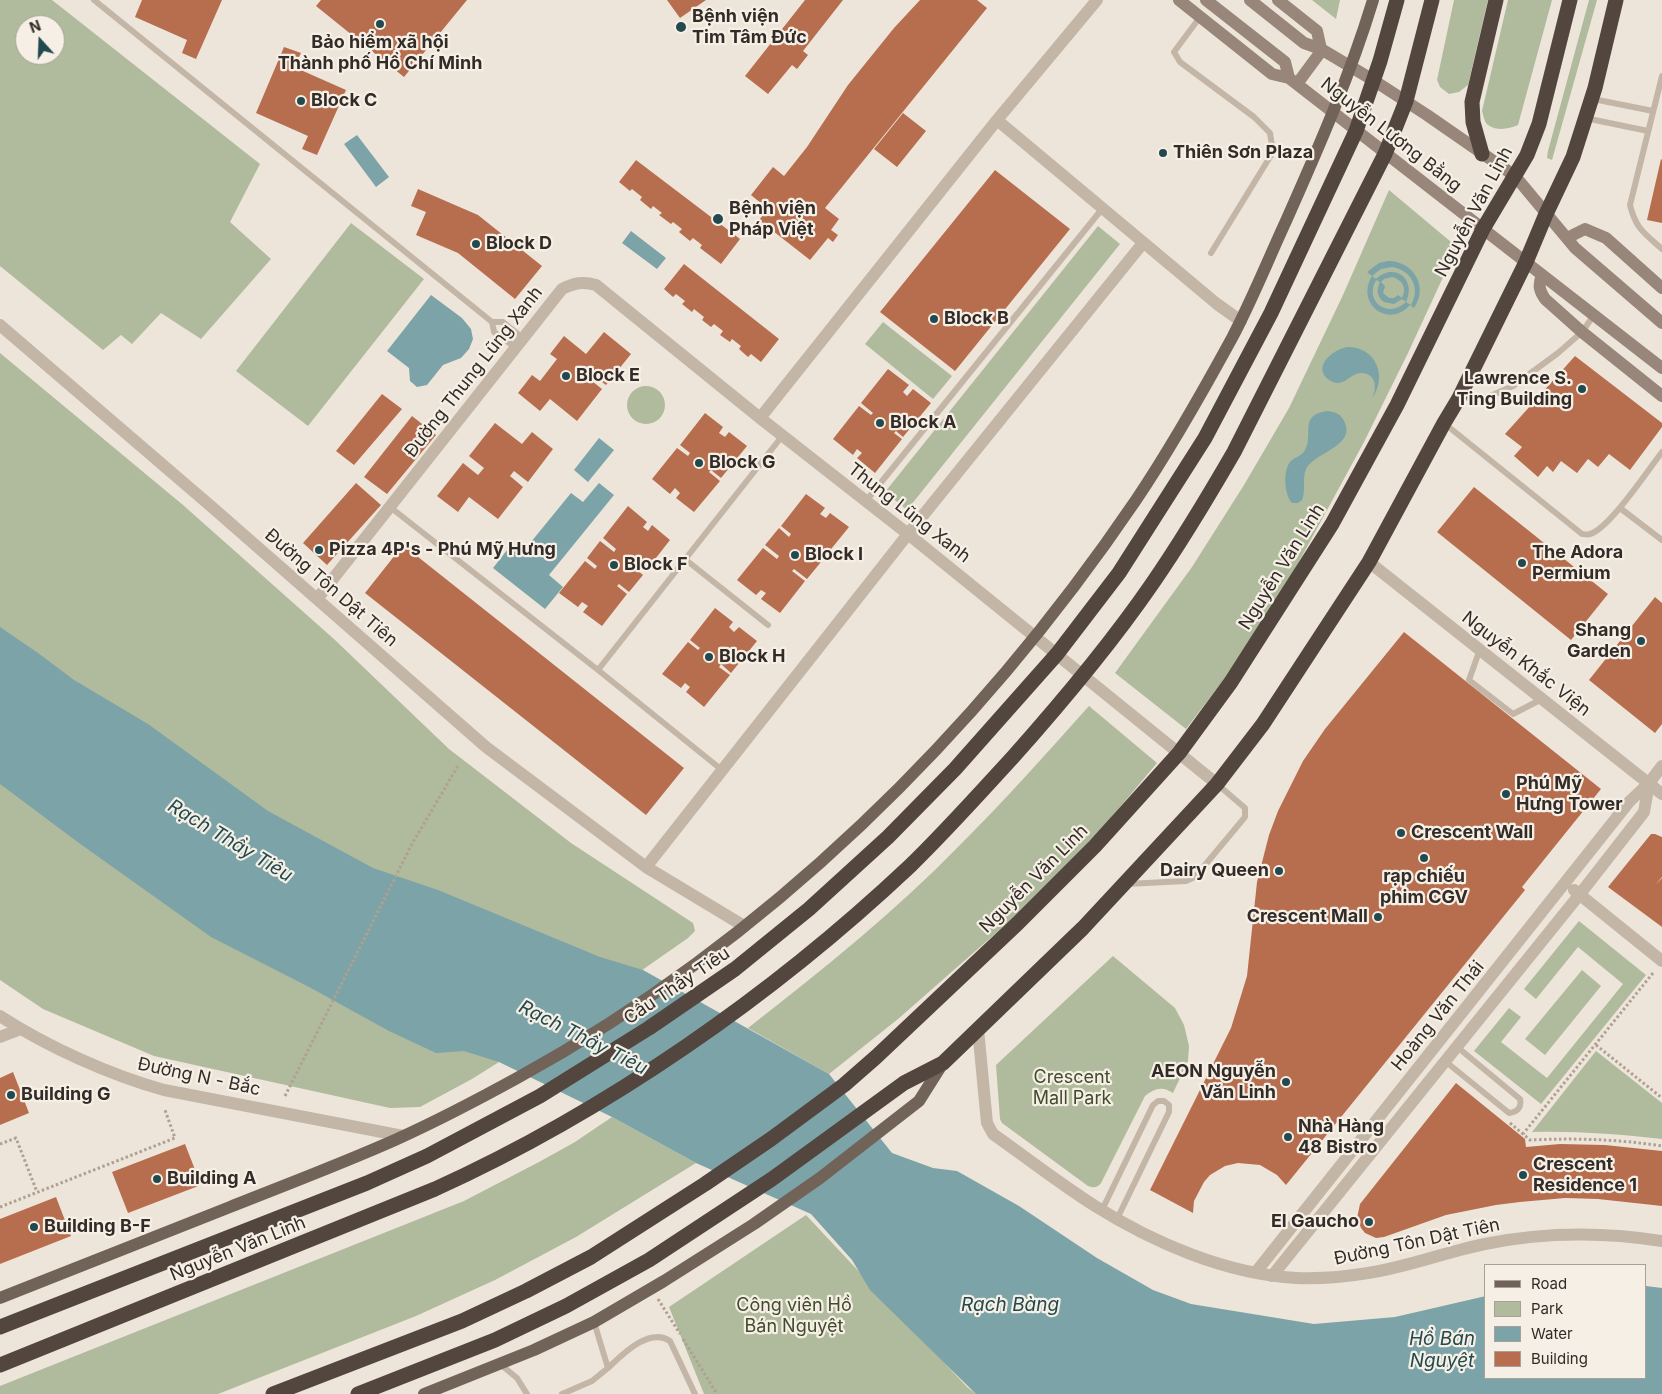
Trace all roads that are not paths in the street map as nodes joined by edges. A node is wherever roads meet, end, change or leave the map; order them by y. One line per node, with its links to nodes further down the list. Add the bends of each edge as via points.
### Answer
1 (94, 0): 13 (lane)
2 (1097, 0): 25 (street)
3 (1179, 0): 14 (main road, Nguyễn Lương Bằng)
4 (1206, 0): 19 (main road, Nguyễn Lương Bằng, via 1285,62)
5 (1250, 0): 15 (main road, Nguyễn Lương Bằng, via 1304,43)
6 (1278, 0): 15 (main road, Nguyễn Lương Bằng, via 1317,31)
7 (1373, 0): 16 (main road)
8 (1397, 0): 18 (highway)
9 (1432, 0): 21 (highway)
10 (1496, 0): 29 (highway, via 1472,102 1472,122)
11 (1570, 0): 30 (highway, Nguyễn Văn Linh, via 1539,124)
12 (1616, 0): 20 (highway)
13 (102, 3): 43 (lane)
14 (1200, 17): 19 (main road, Nguyễn Lương Bằng, via 1272,74); 37 (lane, via 1174,52 1180,62 1254,117 1270,133 1273,152)
15 (1322, 49): 16 (main road, Nguyễn Lương Bằng); 19 (main road)
16 (1351, 68): 18 (main road, Nguyễn Lương Bằng); 23 (main road)
17 (1662, 76): 22 (lane)
18 (1373, 80): 21 (main road, Nguyễn Lương Bằng); 26 (highway)
19 (1293, 81): 23 (main road, Nguyễn Lương Bằng)
20 (1591, 99): 22 (lane); 24 (highway)
21 (1406, 102): 28 (highway); 29 (main road, Nguyễn Lương Bằng)
22 (1653, 111): 27 (lane)
23 (1333, 113): 26 (main road, Nguyễn Lương Bằng); 42 (main road)
24 (1586, 118): 27 (lane); 32 (highway, via 1573,157)
25 (997, 120): 31 (street); 52 (street)
26 (1356, 130): 28 (main road, Nguyễn Lương Bằng); 47 (highway)
27 (1648, 131): 36 (lane, via 1630,205 1638,228)
28 (1386, 154): 33 (main road, Nguyễn Lương Bằng); 69 (highway, via 1234,452 1152,584)
29 (1482, 154): 30 (main road, Nguyễn Lương Bằng)
30 (1515, 176): 32 (main road, Nguyễn Lương Bằng); 33 (highway, Nguyễn Văn Linh)
31 (1102, 209): 35 (street); 56 (lane)
32 (1546, 214): 34 (main road, Nguyễn Lương Bằng); 38 (highway)
33 (1483, 229): 38 (main road, Nguyễn Lương Bằng); 71 (highway, Nguyễn Văn Linh, via 1397,404 1332,524 1231,682)
34 (1568, 239): 40 (main road, via 1585,229 1606,238); 44 (main road, Nguyễn Lương Bằng)
35 (1143, 243): 42 (street); 59 (street)
36 (1662, 249)
37 (1211, 253)
38 (1526, 262): 39 (main road, Nguyễn Lương Bằng); 51 (highway)
39 (1542, 275): 41 (main road, Nguyễn Lương Bằng); 46 (main road, via 1538,284 1540,292)
40 (1662, 288)
41 (1594, 315): 46 (lane); 49 (main road, Nguyễn Lương Bằng)
42 (1241, 321): 47 (main road); 65 (main road, via 1142,492)
43 (492, 322): 48 (lane, via 503,322); 48 (lane, via 494,332)
44 (1662, 323)
45 (0, 325): 63 (street, Đường Tôn Dật Tiên)
46 (1582, 332): 50 (main road); 51 (lane, via 1513,386 1488,397)
47 (1260, 334): 67 (highway, via 1205,438 1163,505 1119,573)
48 (519, 342): 52 (street, Đường Thung Lũng Xanh, via 562,289 585,282 596,285); 57 (street, Đường Thung Lũng Xanh)
49 (1662, 368)
50 (1662, 396)
51 (1459, 398): 53 (highway)
52 (760, 418): 54 (street, Thung Lũng Xanh)
53 (1444, 423): 58 (lane, via 1582,534 1595,531); 62 (highway)
54 (783, 436): 56 (street, Thung Lũng Xanh); 61 (lane)
55 (1662, 452): 58 (lane)
56 (866, 501): 59 (street, Thung Lũng Xanh)
57 (390, 507): 63 (street, Đường Thung Lũng Xanh); 68 (lane)
58 (1620, 508): 60 (lane)
59 (908, 534): 65 (street, Thung Lũng Xanh); 73 (street)
60 (1662, 540)
61 (686, 560): 64 (lane); 68 (lane)
62 (1369, 562): 66 (street, Nguyễn Khắc Viện); 75 (highway, via 1263,724)
63 (317, 600): 77 (street, Đường Tôn Dật Tiên, via 486,747)
64 (768, 625)
65 (1035, 637): 67 (street, Thung Lũng Xanh); 81 (main road, via 952,733 873,813 818,865)
66 (1480, 649): 70 (street, Nguyễn Khắc Viện); 70 (lane, via 1469,680 1498,703 1513,714)
67 (1057, 654): 69 (street, Thung Lũng Xanh); 93 (highway, Cầu Thầy Tiêu, via 912,814 755,954 682,1007 597,1061 540,1096)
68 (598, 670): 73 (lane)
69 (1083, 676): 71 (street, Thung Lũng Xanh); 103 (highway, Nguyễn Văn Linh, via 940,836 883,890 781,977 657,1066 540,1136 435,1189)
70 (1542, 698): 74 (street, Nguyễn Khắc Viện)
71 (1179, 753): 75 (street, Thung Lũng Xanh); 105 (highway, Nguyễn Văn Linh, via 1095,846 1018,922 876,1056 820,1104 771,1139 635,1230 558,1274 462,1321)
72 (1662, 766): 74 (street, Hoàng Văn Thái)
73 (722, 770): 77 (street)
74 (1648, 783): 76 (street, Nguyễn Khắc Viện); 79 (street, Hoàng Văn Thái, via 1629,802); 80 (street, Hoàng Văn Thái, via 1644,812)
75 (1217, 784): 78 (highway); 78 (lane, via 1245,808 1245,817 1195,877 1186,881)
76 (1662, 794)
77 (646, 867): 81 (street, Đường Tôn Dật Tiên)
78 (1124, 884): 87 (highway)
79 (1566, 884): 80 (street); 83 (street, Hoàng Văn Thái)
80 (1580, 894): 82 (street); 84 (street, Hoàng Văn Thái)
81 (739, 929): 92 (main road, Cầu Thầy Tiêu, via 660,987 524,1074)
82 (1662, 961)
83 (1491, 978): 84 (street); 97 (street, Hoàng Văn Thái)
84 (1504, 988): 89 (street, Hoàng Văn Thái)
85 (0, 1016): 86 (street, Đường N - Bắc)
86 (21, 1029): 88 (street); 92 (street, Đường N - Bắc, via 129,1080 164,1090)
87 (978, 1029): 91 (highway); 94 (street, Đường Tôn Dật Tiên, via 987,1123 993,1134)
88 (0, 1037)
89 (1456, 1046): 90 (street, Hoàng Văn Thái); 90 (lane, via 1520,1099 1519,1109 1509,1113)
90 (1445, 1061): 98 (street, Hoàng Văn Thái)
91 (943, 1063): 100 (main road, via 919,1101 860,1148 788,1201); 106 (highway, via 904,1082 772,1179 649,1260 530,1324 468,1352)
92 (403, 1136): 99 (main road)
93 (463, 1136): 101 (highway, Nguyễn Văn Linh, via 367,1183)
94 (1102, 1210): 95 (street, Đường Tôn Dật Tiên); 95 (lane, via 1152,1105 1164,1101 1169,1105 1169,1112)
95 (1117, 1219): 97 (street, Đường Tôn Dật Tiên, via 1203,1259)
96 (1662, 1241): 98 (street, Đường Tôn Dật Tiên, via 1584,1234 1530,1238 1486,1244 1368,1273 1328,1278)
97 (1256, 1272): 98 (street, Đường Tôn Dật Tiên)
98 (1272, 1276)
99 (0, 1298)
100 (594, 1322): 102 (main road); 104 (lane)
101 (0, 1327)
102 (500, 1364): 107 (main road); 108 (lane, via 517,1378)
103 (0, 1365)
104 (608, 1368): 109 (lane, via 592,1381); 110 (lane, via 633,1345 665,1337 670,1341)
105 (273, 1394)
106 (358, 1394)
107 (424, 1394)
108 (527, 1394)
109 (562, 1394)
110 (695, 1394)

